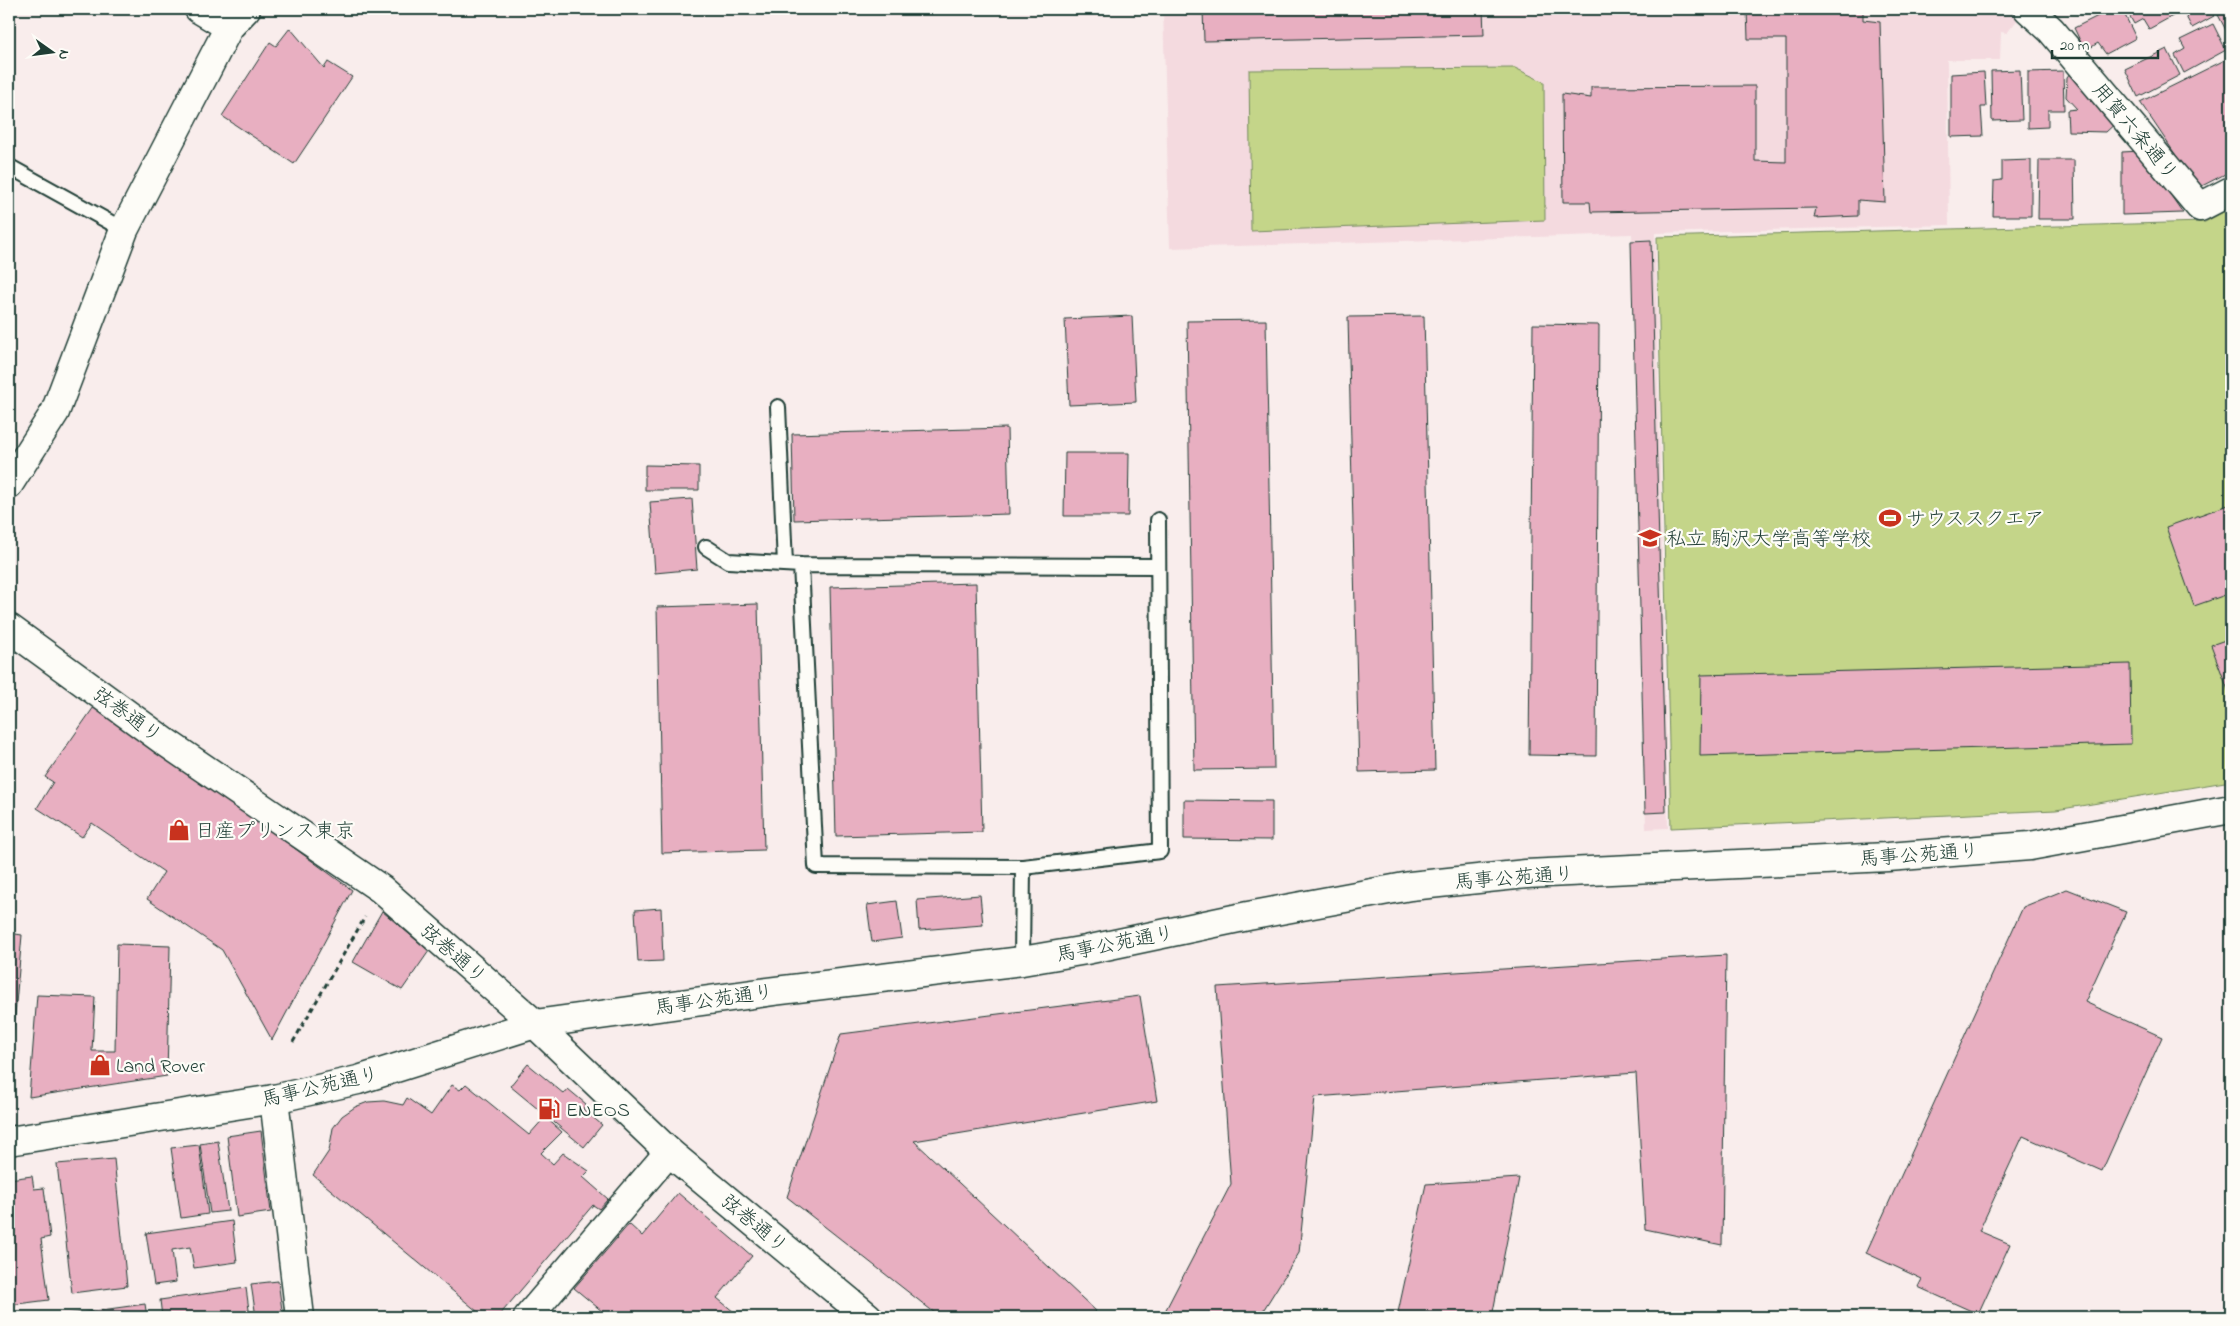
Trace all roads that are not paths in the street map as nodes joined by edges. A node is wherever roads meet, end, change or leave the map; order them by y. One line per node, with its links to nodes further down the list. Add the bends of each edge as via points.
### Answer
1 (199, 9): 3 (street)
2 (2028, 9): 5 (street, 用賀六条通り, via 2051,30 2200,207)
3 (237, 18): 6 (street)
4 (12, 168): 6 (lane)
5 (2231, 191)
6 (124, 230): 8 (street, via 55,412)
7 (778, 407): 11 (lane)
8 (9, 484)
9 (1158, 520): 13 (lane)
10 (706, 547): 11 (lane, via 728,561)
11 (785, 564): 12 (lane)
12 (801, 565): 13 (lane); 16 (lane, via 816,866)
13 (1158, 566): 16 (lane, via 1160,851)
14 (9, 628): 18 (street, 弦巻通り, via 164,741 381,889)
15 (2231, 809): 17 (street, 馬事公苑通り, via 2030,846 1888,857 1526,874 1427,884)
16 (1023, 867): 17 (lane)
17 (1022, 961): 18 (street, 馬事公苑通り)
18 (535, 1024): 19 (street, 馬事公苑通り, via 358,1080); 21 (street, 弦巻通り)
19 (274, 1098): 20 (street, 馬事公苑通り); 22 (street)
20 (9, 1141)
21 (669, 1152): 23 (street); 24 (street, 弦巻通り)
22 (300, 1317)
23 (528, 1317)
24 (868, 1317)

